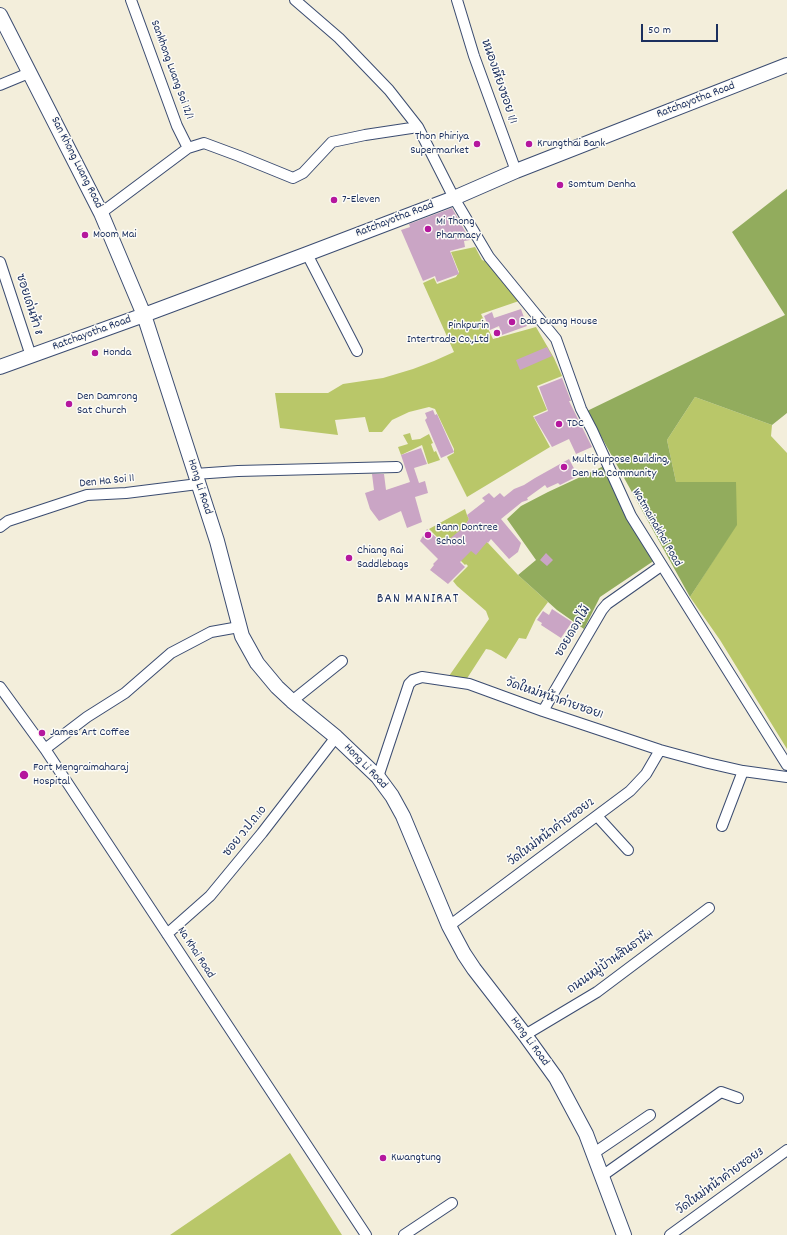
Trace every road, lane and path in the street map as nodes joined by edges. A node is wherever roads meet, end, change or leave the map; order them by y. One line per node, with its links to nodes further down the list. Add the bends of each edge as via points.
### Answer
1 (131, 0): 9 (street, Sankhong Luang Soi 12/1, via 177,126)
2 (295, 0): 8 (street, Watmainakhai Road, via 339,38 389,90)
3 (457, 0): 10 (street, หนองเหียงซอย 1/1, via 474,56)
4 (0, 15): 6 (street, San Khong Luang Road)
5 (787, 66): 10 (street, Ratchayotha Road)
6 (29, 73): 7 (street); 12 (street, San Khong Luang Road)
7 (0, 84)
8 (418, 126): 9 (street, via 332,142 303,173 293,178 204,143); 11 (street, Watmainakhai Road)
9 (188, 148): 12 (street)
10 (516, 172): 11 (street, Ratchayotha Road)
11 (454, 198): 13 (street, Ratchayotha Road); 22 (street, Watmainakhai Road, via 488,257 556,339 581,409 631,516)
12 (101, 213): 15 (street, San Khong Luang Road)
13 (307, 254): 15 (street, Ratchayotha Road); 16 (street)
14 (0, 262): 17 (street, ซอยเด่นห้า 8)
15 (144, 316): 17 (street, Ratchayotha Road); 20 (street, Hong Li Road)
16 (357, 351)
17 (31, 356): 18 (street, Ratchayotha Road)
18 (0, 367)
19 (397, 467): 20 (street, Den Ha Soi 11, via 238,471)
20 (196, 479): 21 (street, Den Ha Soi 11, via 126,493 86,495); 23 (street, Hong Li Road, via 217,541)
21 (0, 526)
22 (662, 566): 27 (street, ซอยดอกไม้, via 602,610); 31 (street, Watmainakhai Road)
23 (239, 627): 26 (street, Hong Li Road, via 257,663); 29 (street, via 211,632 171,653 125,694)
24 (342, 662): 26 (street)
25 (0, 687): 29 (street, Na Khai Road)
26 (292, 701): 28 (street, Hong Li Road)
27 (543, 710): 30 (street, วัดใหม่หน้าค่ายซอย1); 33 (street, วัดใหม่หน้าค่ายซอย1, via 469,684 422,677 413,680 409,684)
28 (336, 737): 33 (street, Hong Li Road); 40 (street, ซอย ว.ป.ถ.10, via 210,896)
29 (45, 749): 40 (street, Na Khai Road)
30 (660, 750): 32 (street, วัดใหม่หน้าค่ายซอย1); 35 (street, วัดใหม่หน้าค่ายซอย2, via 646,774)
31 (787, 765)
32 (743, 770): 34 (street, วัดใหม่หน้าค่ายซอย1); 36 (street)
33 (378, 777): 39 (street, Hong Li Road, via 403,816)
34 (787, 777)
35 (597, 816): 37 (street); 39 (street, วัดใหม่หน้าค่ายซอย2)
36 (722, 826)
37 (628, 850)
38 (709, 908): 41 (street, ถนนหมู่บ้านสินธานี4, via 597,992)
39 (449, 926): 41 (street, Hong Li Road, via 474,970)
40 (167, 934): 48 (street, Na Khai Road)
41 (525, 1035): 45 (street, Hong Li Road, via 556,1078)
42 (738, 1098): 46 (street, via 721,1092)
43 (650, 1115): 45 (street)
44 (787, 1150): 51 (street, วัดใหม่หน้าค่ายซอย3)
45 (594, 1153): 46 (street, Hong Li Road)
46 (602, 1176): 50 (street, Hong Li Road)
47 (452, 1203): 49 (street)
48 (366, 1235)
49 (404, 1235)
50 (624, 1235)
51 (670, 1235)

